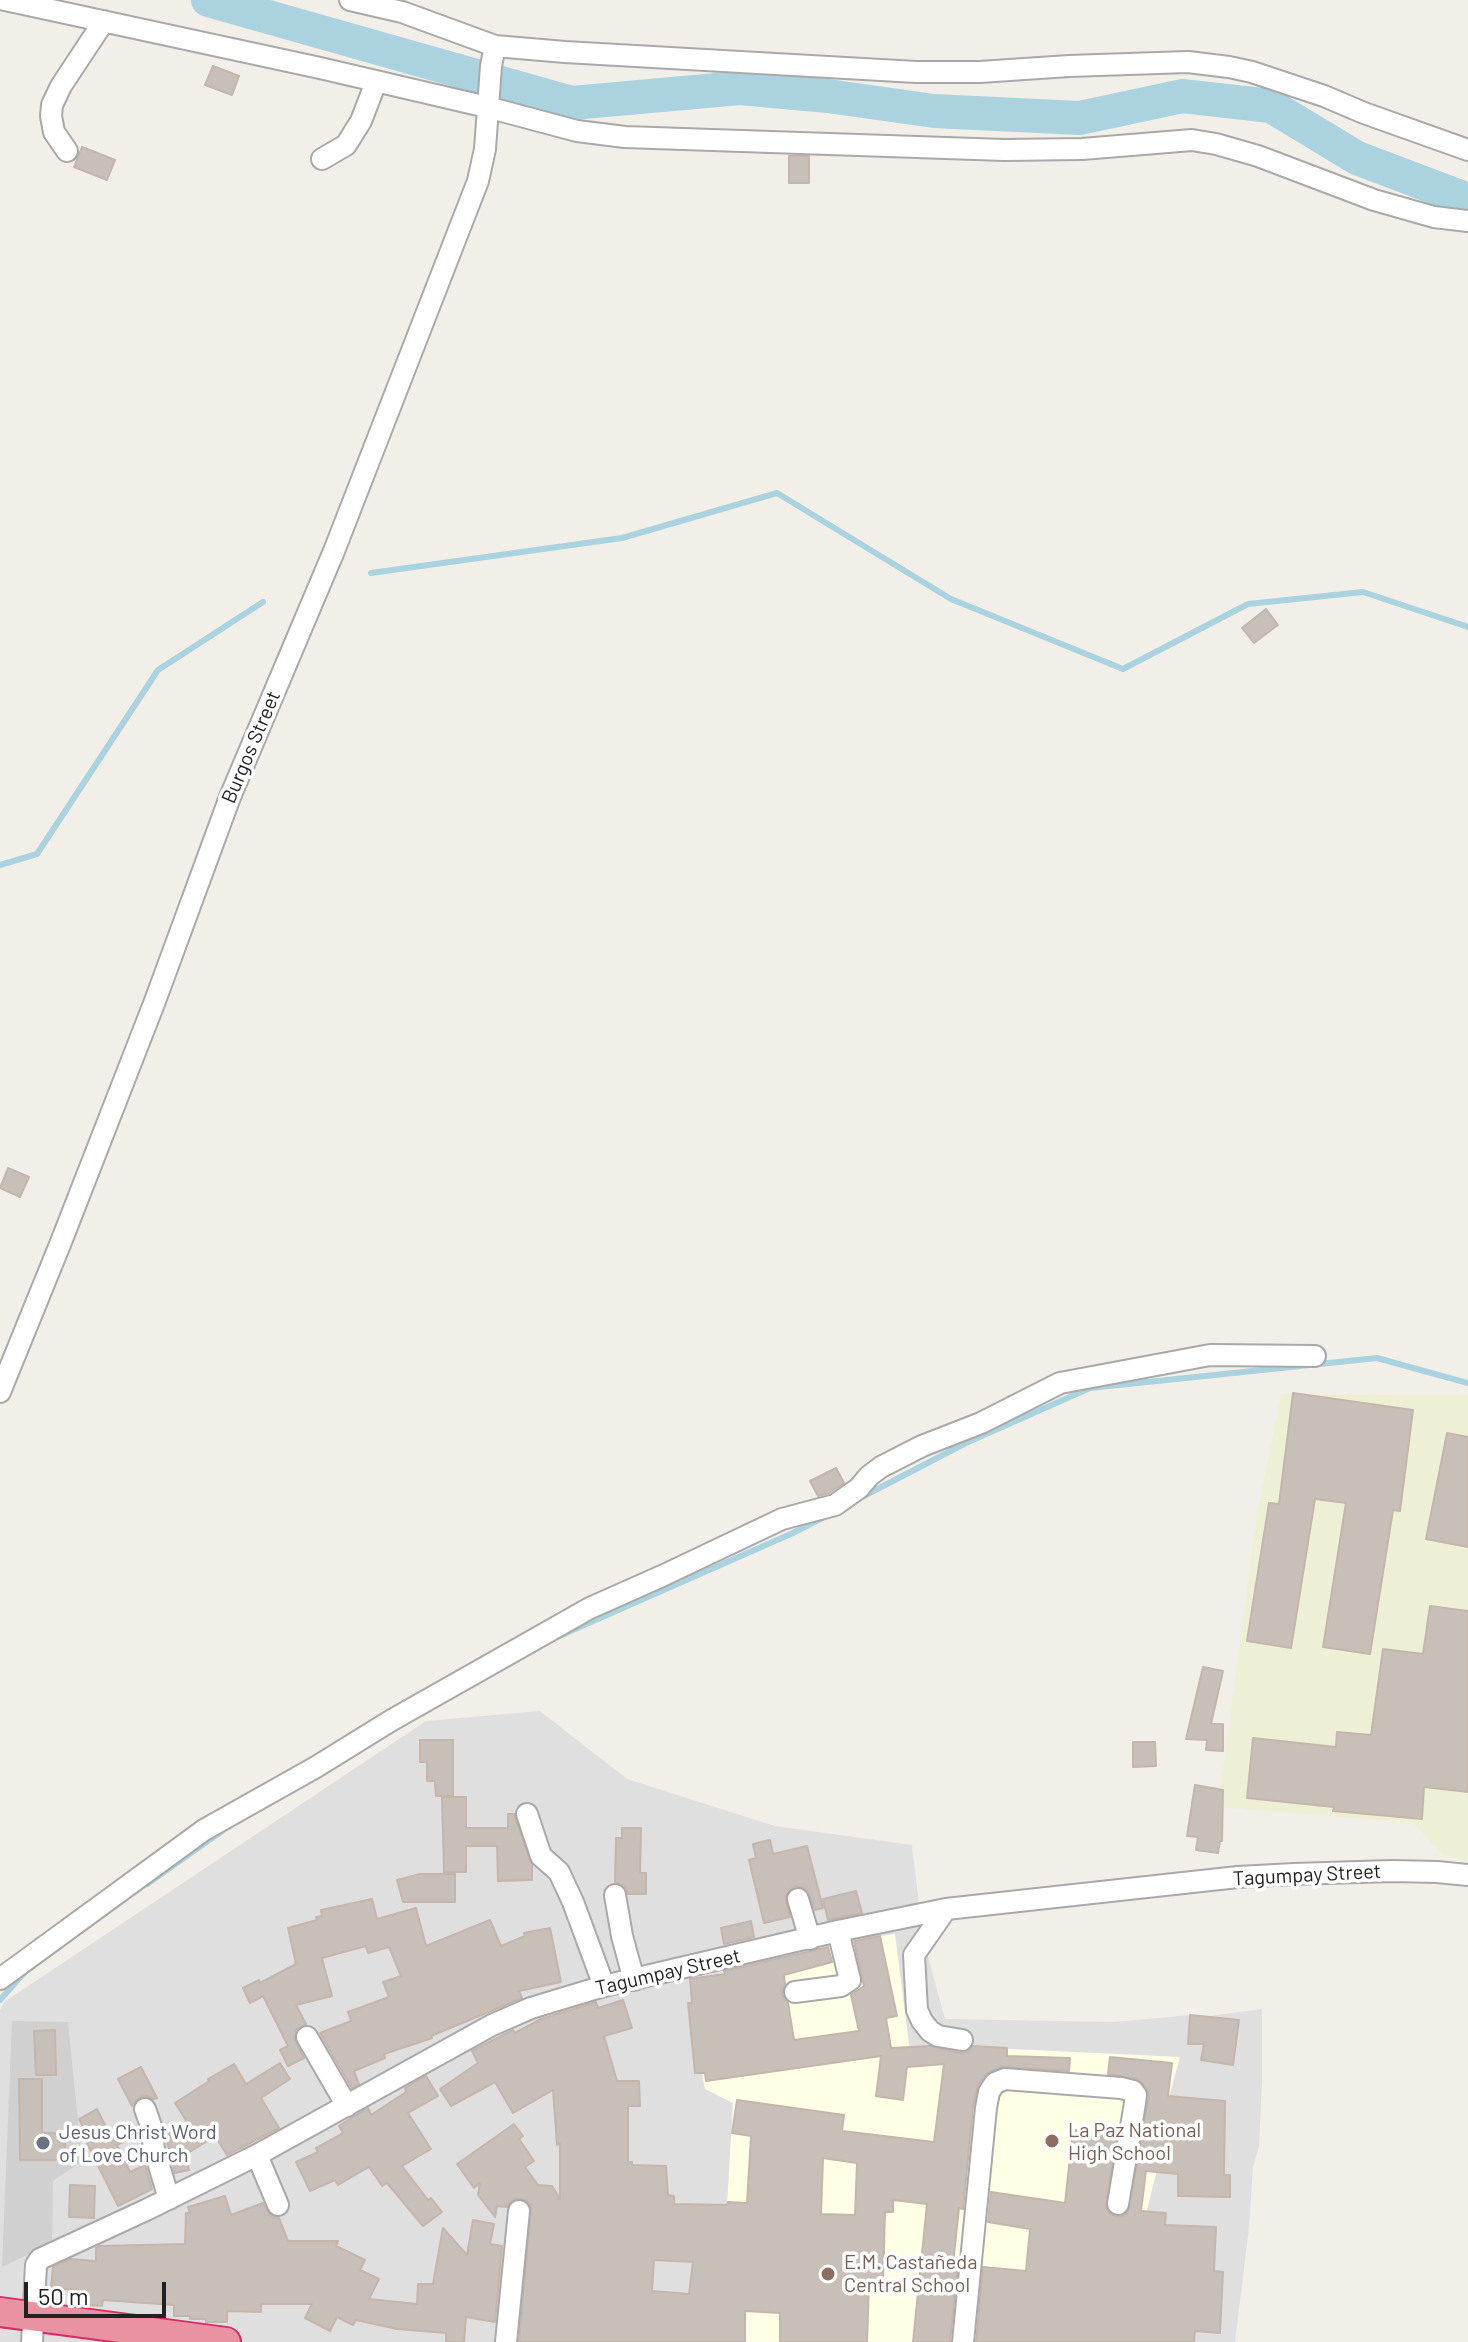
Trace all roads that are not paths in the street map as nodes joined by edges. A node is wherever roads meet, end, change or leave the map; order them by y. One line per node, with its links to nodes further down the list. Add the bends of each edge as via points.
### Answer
1 (5, 0): 3 (street)
2 (350, 0): 4 (street, via 402,12)
3 (104, 21): 5 (street); 8 (street, via 52,105 54,132)
4 (493, 56): 6 (street, Burgos Street); 7 (street, via 597,54 916,72 1188,62 1252,72)
5 (376, 82): 6 (street); 9 (street, via 346,145)
6 (487, 104): 10 (street, via 577,131 625,137 1004,150 1192,140 1258,156 1374,200); 12 (street, Burgos Street, via 478,181 334,551 230,797)
7 (1468, 150)
8 (67, 151)
9 (322, 159)
10 (1468, 221)
11 (1315, 1356): 20 (street, via 1210,1355 1060,1383 922,1446 881,1467 835,1505 782,1519 590,1608 392,1720 204,1830)
12 (0, 1392)
13 (527, 1814): 22 (street, via 541,1856 559,1872 573,1902)
14 (1468, 1875): 17 (street, Tagumpay Street, via 1238,1877)
15 (615, 1895): 21 (street)
16 (798, 1899): 19 (street)
17 (946, 1909): 18 (street, Tagumpay Street); 25 (street, via 914,1955 917,2010 930,2031)
18 (838, 1931): 19 (street, Tagumpay Street); 23 (street, via 850,1980)
19 (810, 1939): 21 (street, Tagumpay Street)
20 (0, 1979)
21 (634, 1980): 22 (street, Tagumpay Street)
22 (604, 1986): 26 (street, Tagumpay Street, via 492,2025)
23 (795, 1992)
24 (307, 2037): 26 (street)
25 (962, 2040)
26 (347, 2106): 28 (street, Tagumpay Street)
27 (145, 2109): 29 (street)
28 (257, 2155): 29 (street, Tagumpay Street); 31 (street)
29 (169, 2199): 34 (street, Tagumpay Street, via 40,2259)
30 (1118, 2204): 37 (street, via 1133,2091 1005,2079 995,2083 986,2108)
31 (278, 2205)
32 (519, 2211): 36 (street)
33 (0, 2312): 34 (highway)
34 (33, 2329): 35 (highway)
35 (226, 2342)
36 (506, 2342)
37 (963, 2342)

